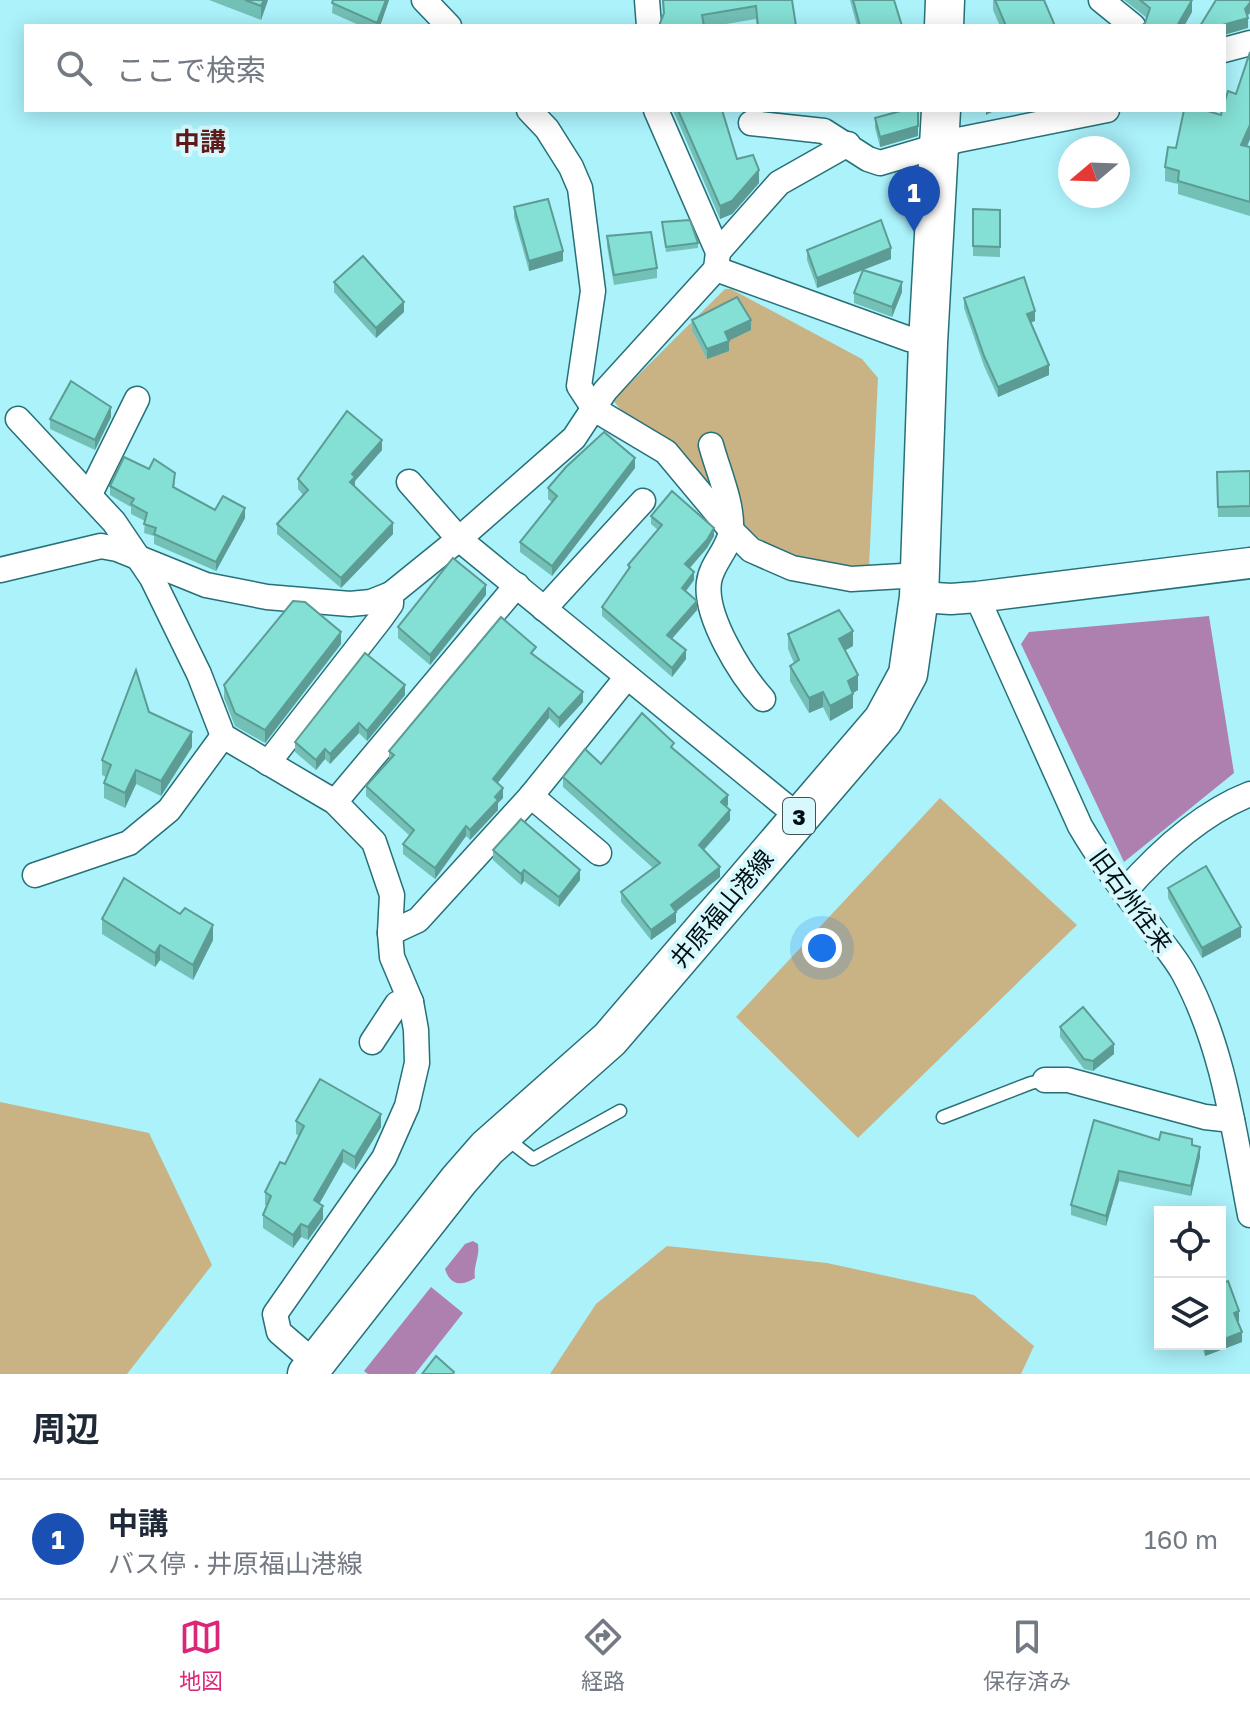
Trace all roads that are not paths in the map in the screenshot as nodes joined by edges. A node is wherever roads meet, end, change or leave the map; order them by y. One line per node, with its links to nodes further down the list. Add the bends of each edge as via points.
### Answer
1 (424, 0): 5 (street)
2 (647, 0): 6 (street)
3 (945, 0): 7 (main road)
4 (1101, 0): 8 (street)
5 (447, 24)
6 (649, 24)
7 (944, 24)
8 (1131, 24)
9 (1250, 43): 10 (street)
10 (1226, 49)
11 (531, 112): 20 (street, via 547,129 580,188 593,291 579,386)
12 (657, 112): 17 (street)
13 (1089, 112): 15 (street)
14 (751, 123): 16 (street, via 824,131)
15 (941, 128): 16 (street, via 880,163); 18 (main road, 井原福山港線 / 3)
16 (848, 144): 17 (street, via 779,183)
17 (717, 260): 18 (street); 20 (street)
18 (928, 343): 32 (main road, 井原福山港線 / 3)
19 (137, 399): 24 (street)
20 (594, 409): 26 (street, via 666,452); 27 (street, via 574,438)
21 (18, 419): 24 (street)
22 (711, 445): 26 (street)
23 (409, 482): 27 (street)
24 (90, 494): 28 (street)
25 (643, 501): 35 (street)
26 (731, 530): 32 (street, via 751,550 792,568); 37 (street, via 708,581 709,594 721,636 746,681)
27 (459, 539): 31 (street); 33 (street)
28 (137, 558): 30 (street, via 101,546); 33 (street, via 206,585 267,597 350,604); 38 (street, via 171,613)
29 (1250, 563): 34 (street)
30 (0, 570)
31 (517, 585): 35 (street); 42 (street)
32 (920, 586): 34 (street, via 951,599); 43 (main road, 井原福山港線 / 3, via 914,648 893,704)
33 (391, 594): 39 (street, via 381,618)
34 (977, 597): 46 (street, 旧石州往来, via 1080,826)
35 (544, 609): 36 (street)
36 (627, 677): 41 (street); 43 (street)
37 (763, 699)
38 (223, 736): 39 (street); 45 (street, via 169,810 129,843)
39 (268, 763): 42 (street)
40 (1250, 794): 46 (street, via 1191,828)
41 (531, 796): 44 (street); 47 (street, via 418,920)
42 (335, 802): 47 (street, via 380,855 392,895)
43 (799, 817): 55 (main road, 井原福山港線 / 3, via 610,1039)
44 (599, 853)
45 (35, 875)
46 (1124, 892): 51 (street, 旧石州往来, via 1181,969)
47 (390, 933): 48 (street, via 392,957)
48 (411, 1002): 49 (street, via 397,1004); 57 (street, via 417,1063 407,1106 384,1158 275,1314 279,1332)
49 (372, 1042)
50 (1045, 1080): 53 (lane); 54 (street, via 1068,1080)
51 (1238, 1085): 54 (street, 旧石州往来)
52 (620, 1111): 55 (lane, via 533,1159)
53 (943, 1117)
54 (1232, 1120): 56 (street, 旧石州往来)
55 (502, 1135): 57 (main road, 井原福山港線 / 3, via 459,1180)
56 (1250, 1215)
57 (311, 1369)

